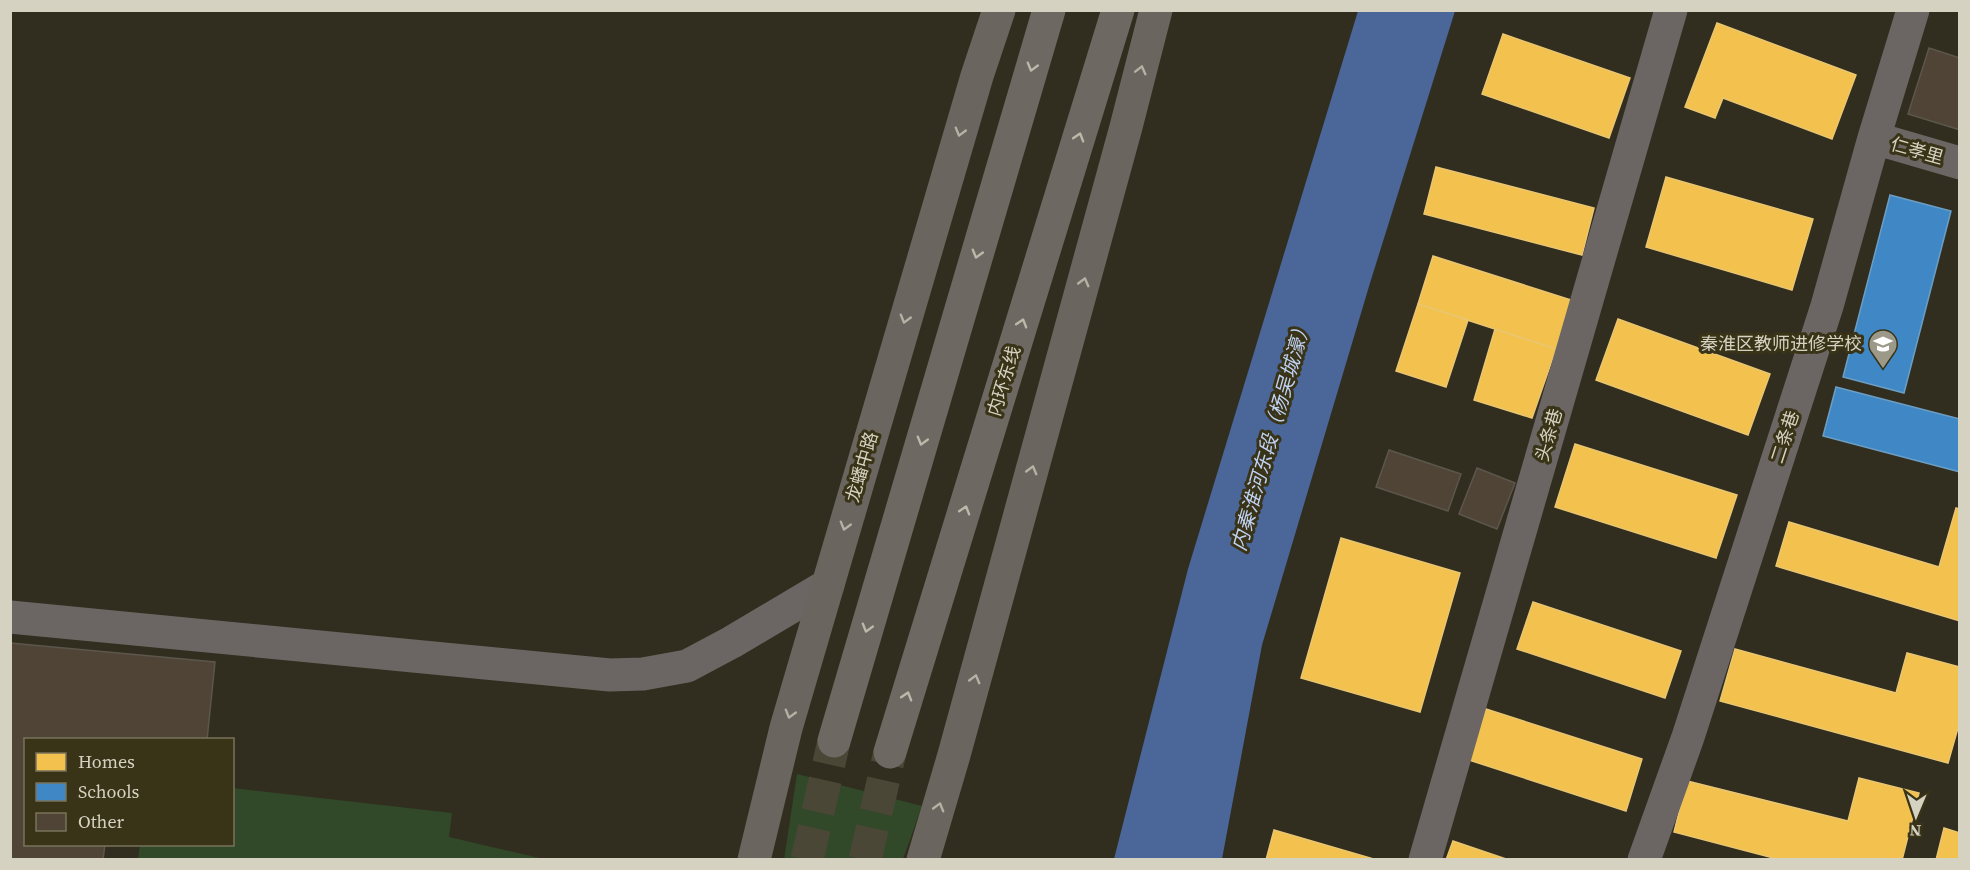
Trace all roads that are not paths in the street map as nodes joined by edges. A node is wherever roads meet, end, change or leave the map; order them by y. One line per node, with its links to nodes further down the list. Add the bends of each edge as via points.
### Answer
1 (999, 10): 9 (main road, 龙蟠中路, one-way to 9)
2 (1049, 10): 11 (highway, one-way to 11)
3 (1118, 10): 12 (highway, 内环东线, one-way to 3)
4 (1156, 10): 14 (main road, one-way to 4)
5 (1671, 10): 15 (street, 头条巷)
6 (1913, 10): 7 (street, 二条巷)
7 (1874, 138): 8 (street, 仁孝里); 16 (street, 二条巷, via 1823,317 1692,726)
8 (1959, 163)
9 (828, 585): 10 (street, via 687,666 643,674 610,675); 13 (main road, 龙蟠中路, one-way to 13, via 786,728)
10 (10, 617)
11 (834, 741)
12 (890, 752)
13 (754, 860)
14 (923, 860)
15 (1425, 860)
16 (1644, 860)

